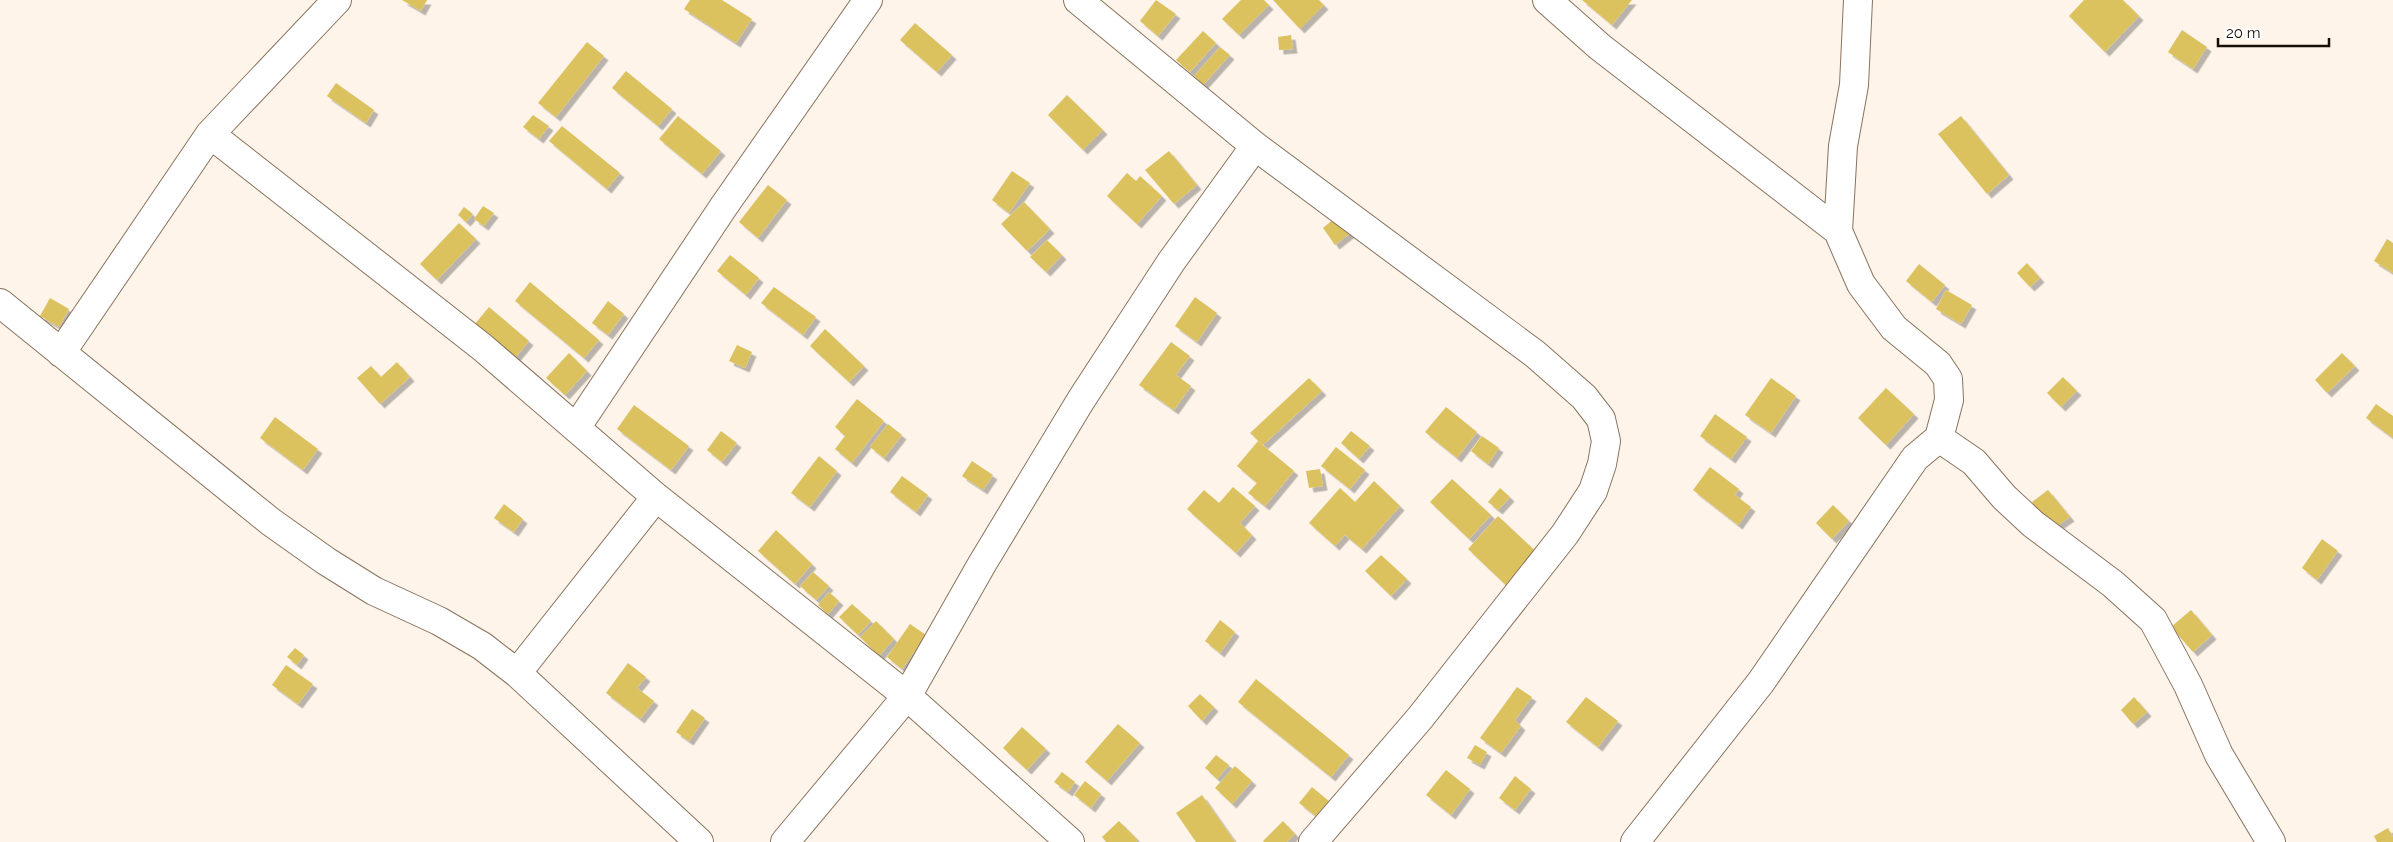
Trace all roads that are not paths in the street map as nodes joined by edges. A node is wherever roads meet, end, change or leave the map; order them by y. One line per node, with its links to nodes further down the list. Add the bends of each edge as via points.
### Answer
1 (337, 0): 6 (street)
2 (868, 0): 11 (street, via 724,206)
3 (1078, 0): 7 (street)
4 (1547, 0): 8 (street, via 1600,47)
5 (1858, 0): 8 (street, via 1854,85 1843,146)
6 (210, 134): 10 (street); 11 (street, via 482,347)
7 (1255, 146): 15 (street, via 1171,262 1081,400); 19 (street, via 1535,354 1584,397 1601,419 1606,441 1593,490 1565,534 1420,718)
8 (1838, 231): 12 (street, via 1861,284 1894,328 1938,364 1948,379 1949,400)
9 (0, 303): 10 (street)
10 (61, 353): 14 (street, via 272,522 326,561 374,591 439,621 482,646)
11 (576, 428): 13 (street)
12 (1939, 438): 20 (street, via 1915,458 1761,682); 21 (street, via 1974,462 2033,524 2113,584 2153,620 2188,685 2219,755)
13 (656, 497): 14 (street); 15 (street)
14 (517, 674): 16 (street)
15 (907, 696): 17 (street); 18 (street)
16 (699, 842)
17 (785, 842)
18 (1070, 842)
19 (1313, 842)
20 (1635, 842)
21 (2271, 842)

